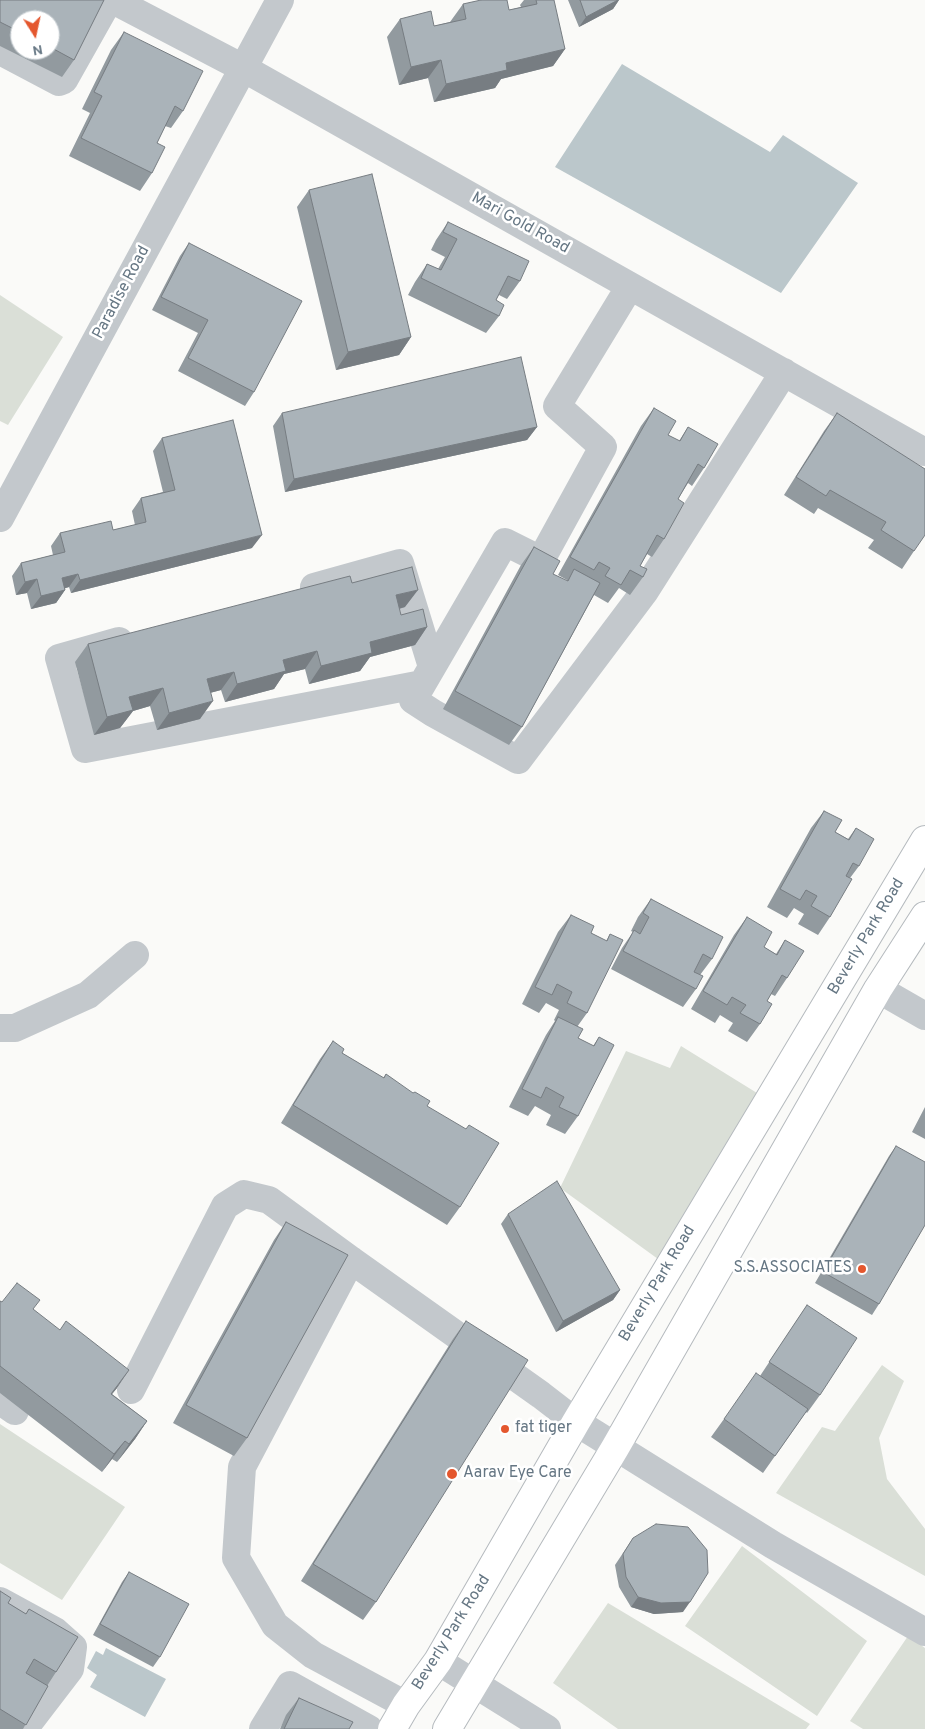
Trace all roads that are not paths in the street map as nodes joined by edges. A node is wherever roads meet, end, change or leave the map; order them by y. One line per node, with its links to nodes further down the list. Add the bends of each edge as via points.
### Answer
1 (111, 0): 3 (street, via 64,80 59,82); 4 (street, Mari Gold Road)
2 (280, 0): 4 (street, Paradise Road)
3 (0, 52)
4 (243, 68): 5 (street, Mari Gold Road); 8 (street, Paradise Road)
5 (630, 286): 6 (street, Mari Gold Road); 11 (street, via 557,406 604,447 541,560 505,542)
6 (784, 372): 7 (street, Mari Gold Road); 11 (street, via 645,591 518,760 413,700)
7 (925, 452)
8 (0, 518)
9 (286, 595): 11 (street, via 400,563)
10 (144, 634): 11 (street, via 58,658 85,749)
11 (427, 676)
12 (925, 840): 20 (main road, Beverly Park Road)
13 (925, 916): 15 (main road)
14 (135, 955): 17 (street, via 88,994 15,1028)
15 (878, 989): 16 (street); 21 (main road)
16 (925, 1016)
17 (0, 1028)
18 (351, 1260): 19 (street, via 269,1200 244,1194 225,1206); 20 (street); 26 (street, via 242,1467 236,1558 275,1625 313,1655)
19 (131, 1390)
20 (576, 1422): 21 (street); 24 (main road, Beverly Park Road)
21 (615, 1448): 23 (street); 25 (main road)
22 (0, 1601): 27 (street, via 55,1631 73,1647 70,1669)
23 (925, 1632)
24 (438, 1661): 25 (street); 26 (main road, Beverly Park Road)
25 (475, 1684): 31 (main road); 32 (street)
26 (406, 1706): 30 (main road, Beverly Park Road)
27 (24, 1729)
28 (263, 1729): 29 (street, via 290,1685)
29 (369, 1729)
30 (392, 1729)
31 (447, 1729)
32 (547, 1729)

